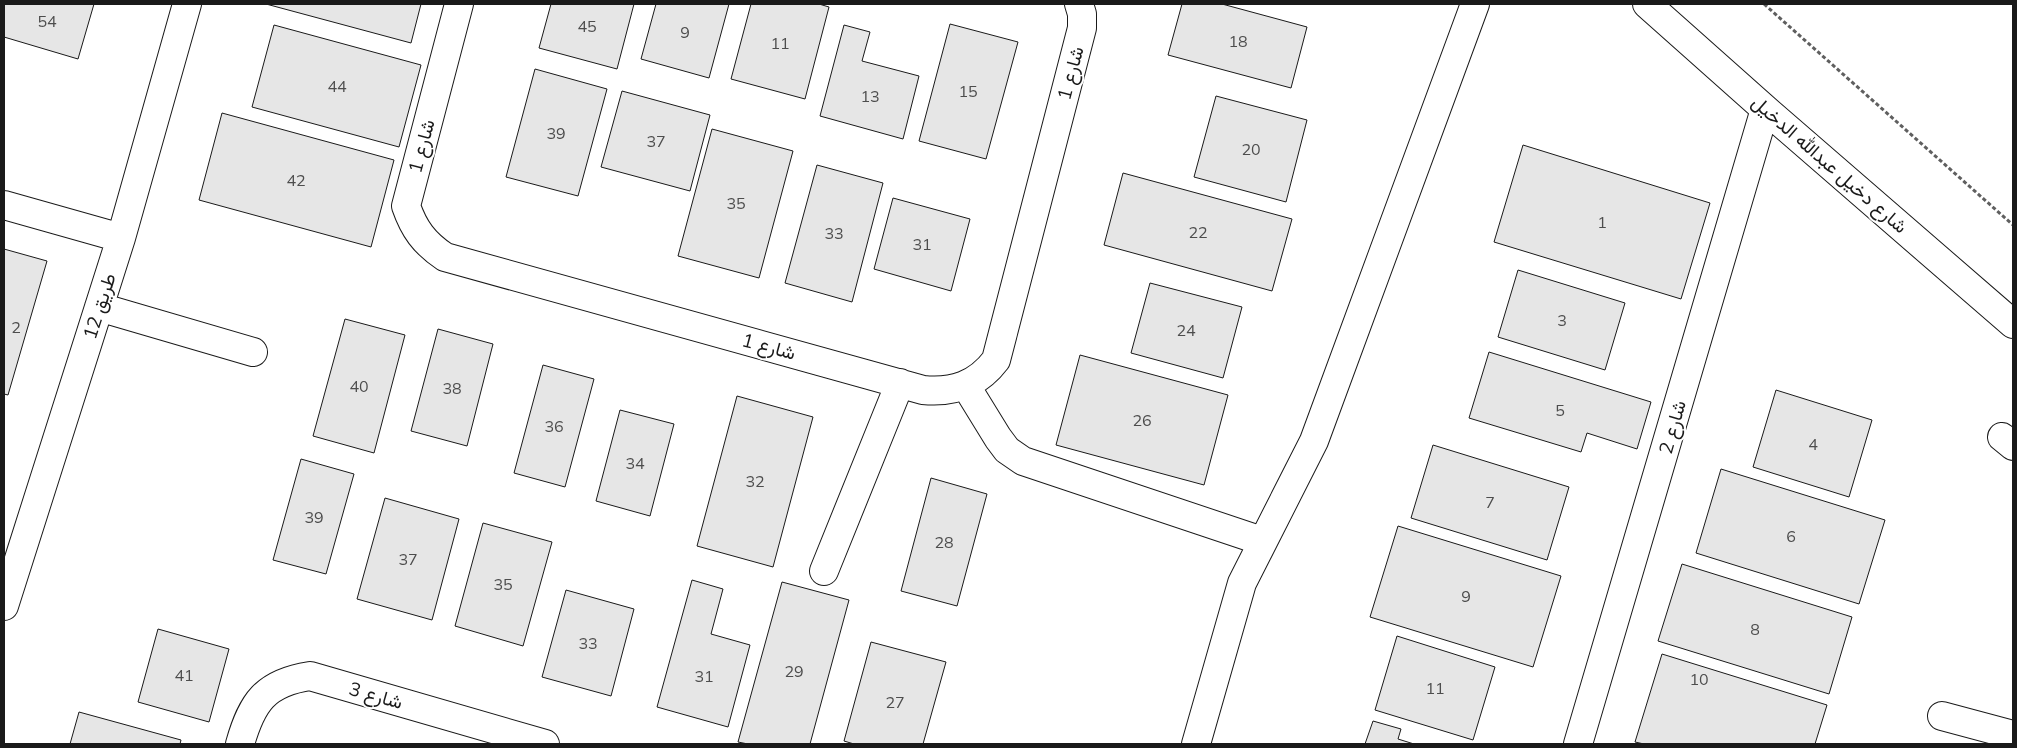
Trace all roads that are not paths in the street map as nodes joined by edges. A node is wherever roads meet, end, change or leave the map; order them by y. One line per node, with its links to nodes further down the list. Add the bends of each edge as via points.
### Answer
1 (188, 4): 8 (street, طريق 12)
2 (459, 4): 12 (street, شارع 1, via 406,206 418,234 430,247 445,257)
3 (1079, 4): 13 (street, شارع 1, via 1082,28 996,360 988,371)
4 (1475, 4): 14 (street, via 1314,441)
5 (1648, 4): 6 (street, شارع دخيل عبدالله الدخيل)
6 (1765, 109): 10 (street, شارع دخيل عبدالله الدخيل); 22 (street, شارع 2)
7 (4, 205): 8 (street)
8 (121, 238): 9 (street, طريق 12)
9 (99, 307): 11 (street); 16 (street, طريق 12)
10 (2013, 324)
11 (253, 352)
12 (900, 383): 13 (street, شارع 1, via 938,391); 15 (street)
13 (966, 386): 14 (street, via 998,438 1023,461)
14 (1262, 541): 21 (street, via 1242,583)
15 (824, 571)
16 (4, 606)
17 (1942, 716): 18 (street)
18 (2013, 735)
19 (240, 744): 20 (street, شارع 3, via 246,721 262,695 289,679 310,676)
20 (546, 744)
21 (1196, 744)
22 (1578, 744)

